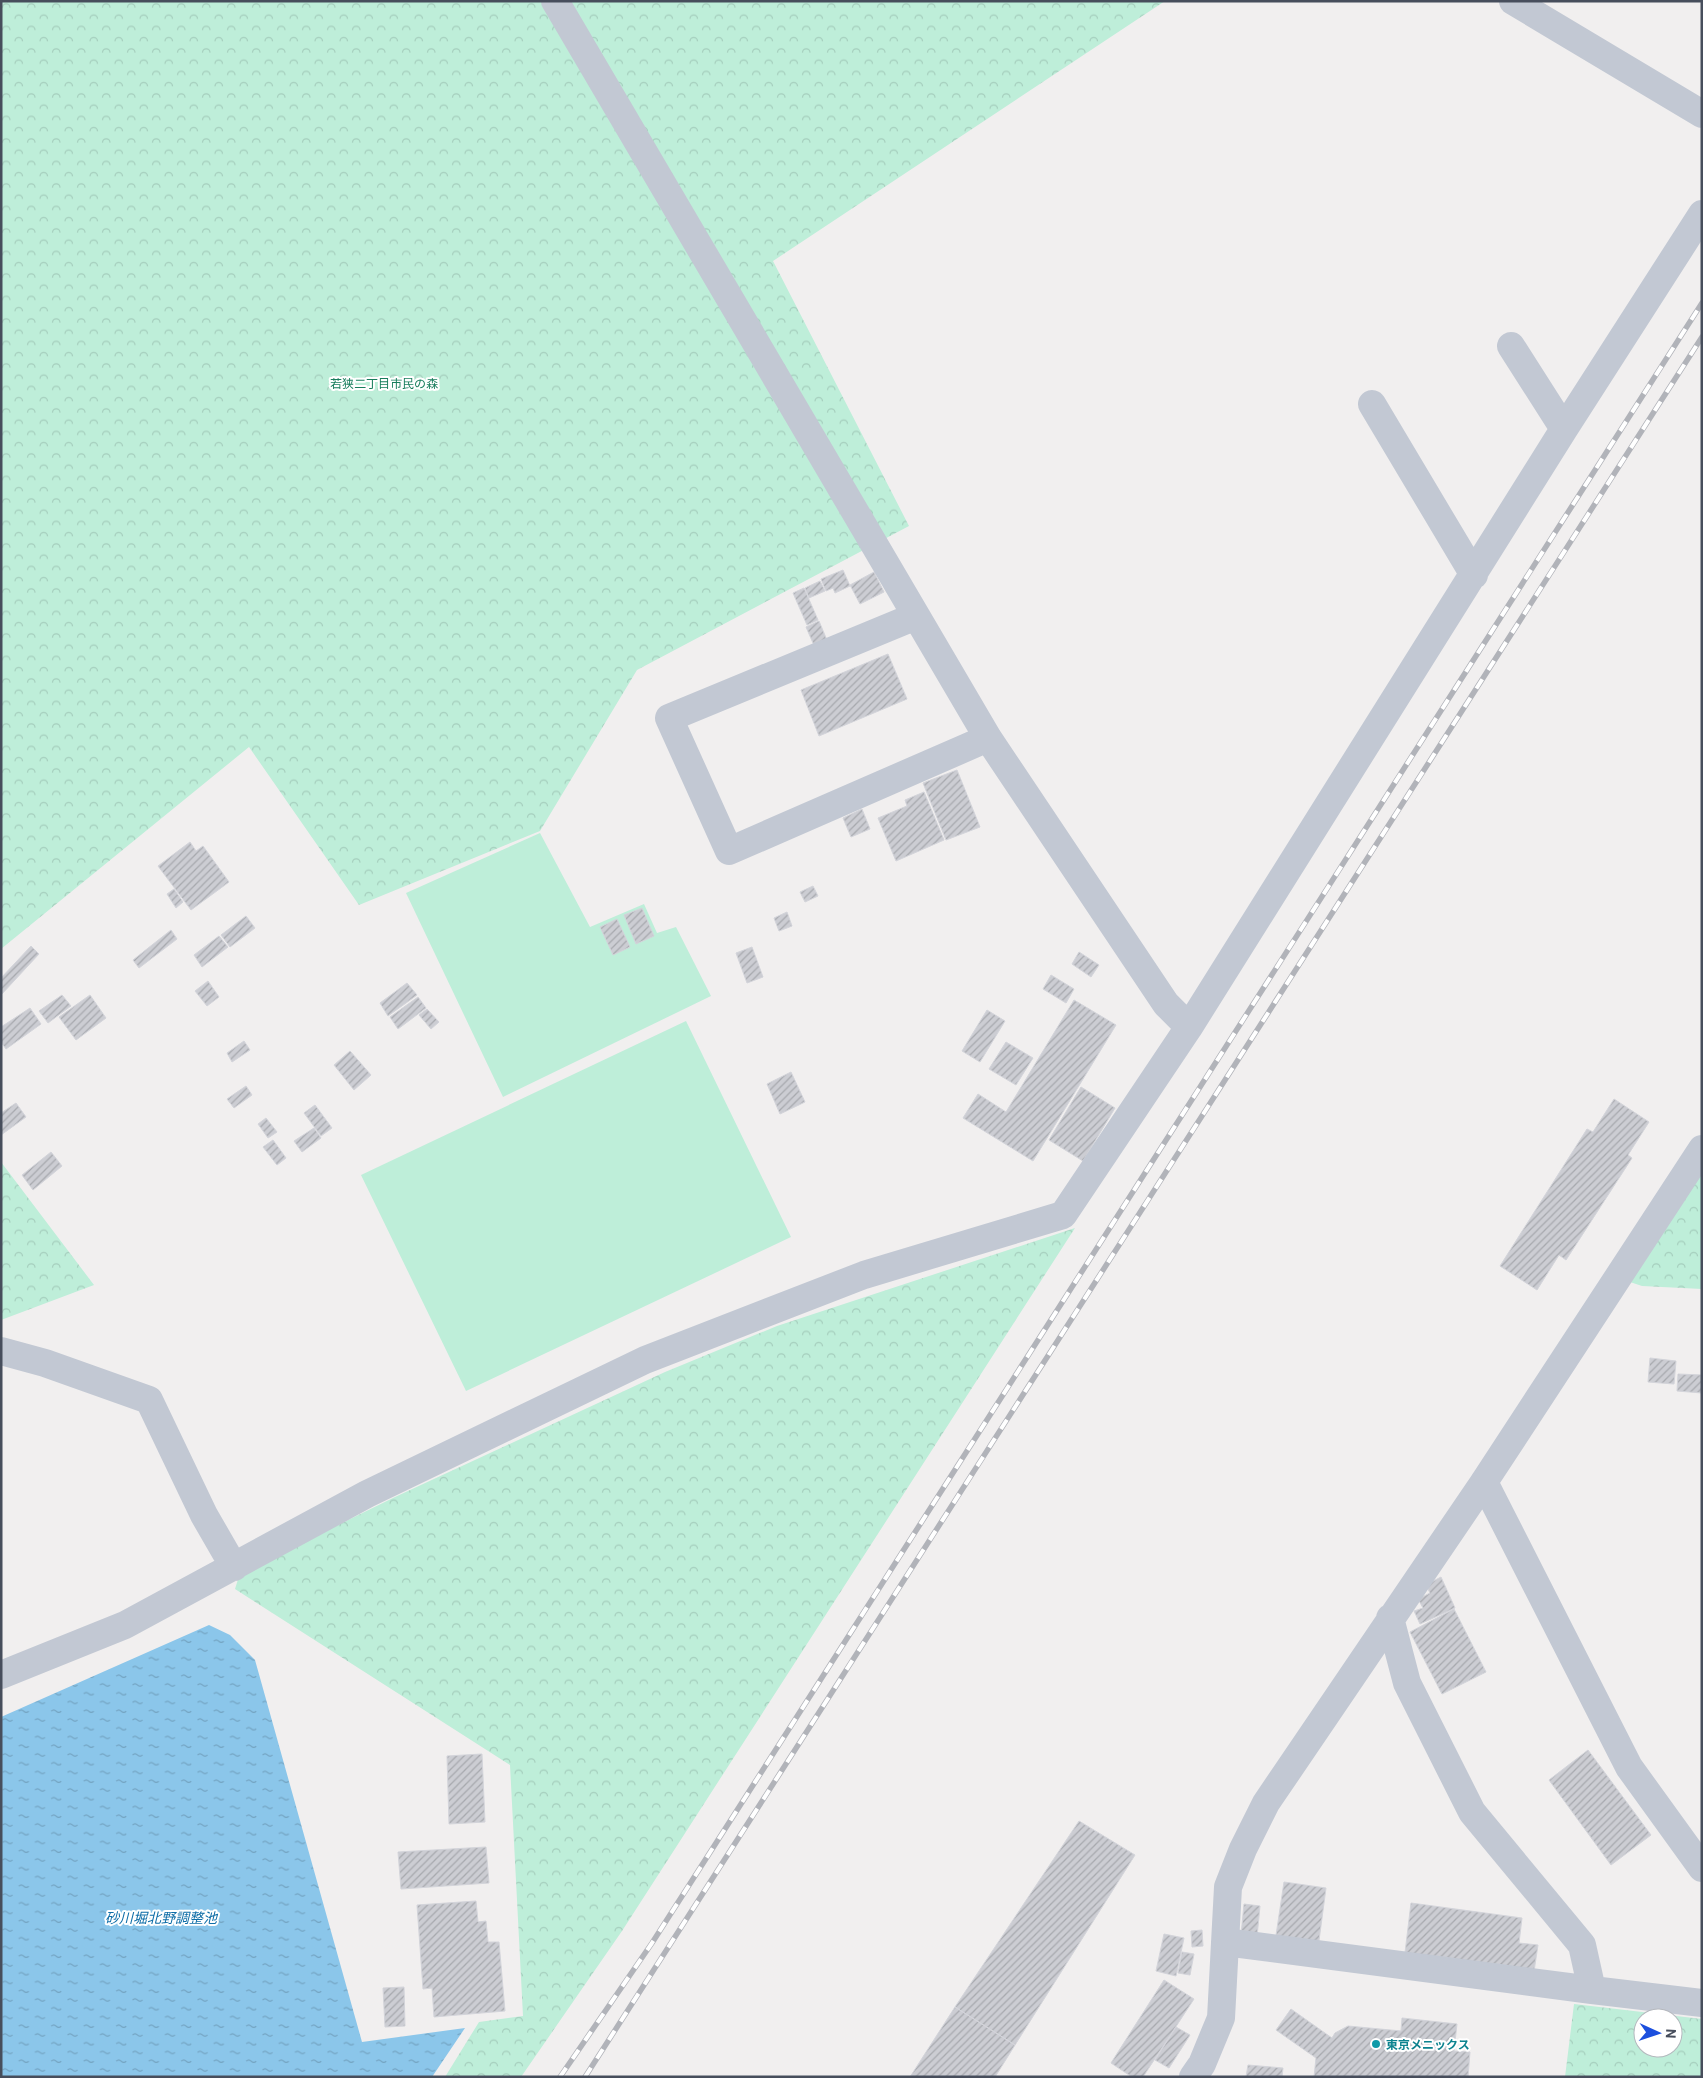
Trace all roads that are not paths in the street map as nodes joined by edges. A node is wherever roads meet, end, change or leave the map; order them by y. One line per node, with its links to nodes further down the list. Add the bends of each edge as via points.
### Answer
1 (556, 1): 9 (street)
2 (1513, 1): 3 (street)
3 (1702, 114)
4 (1702, 214): 7 (street)
5 (1511, 346): 7 (street)
6 (1372, 404): 8 (street)
7 (1564, 429): 8 (street)
8 (1474, 575): 11 (street)
9 (916, 616): 10 (street); 10 (street, via 669,718 729,851)
10 (988, 738): 11 (street, via 1166,1004)
11 (1189, 1027): 15 (street, via 1063,1215 864,1275 645,1360 367,1494)
12 (1702, 1149): 14 (street)
13 (1, 1351): 15 (street, via 149,1400 204,1515)
14 (1484, 1482): 16 (street); 18 (street, via 1629,1767)
15 (234, 1567): 17 (street, via 125,1625)
16 (1390, 1618): 19 (street, via 1266,1803 1228,1887); 20 (street, via 1407,1683 1472,1812 1582,1945)
17 (1, 1675)
18 (1702, 1868)
19 (1225, 1942): 20 (street); 22 (street, via 1221,2018 1202,2064)
20 (1592, 1990): 21 (street)
21 (1702, 2003)
22 (1193, 2077)

